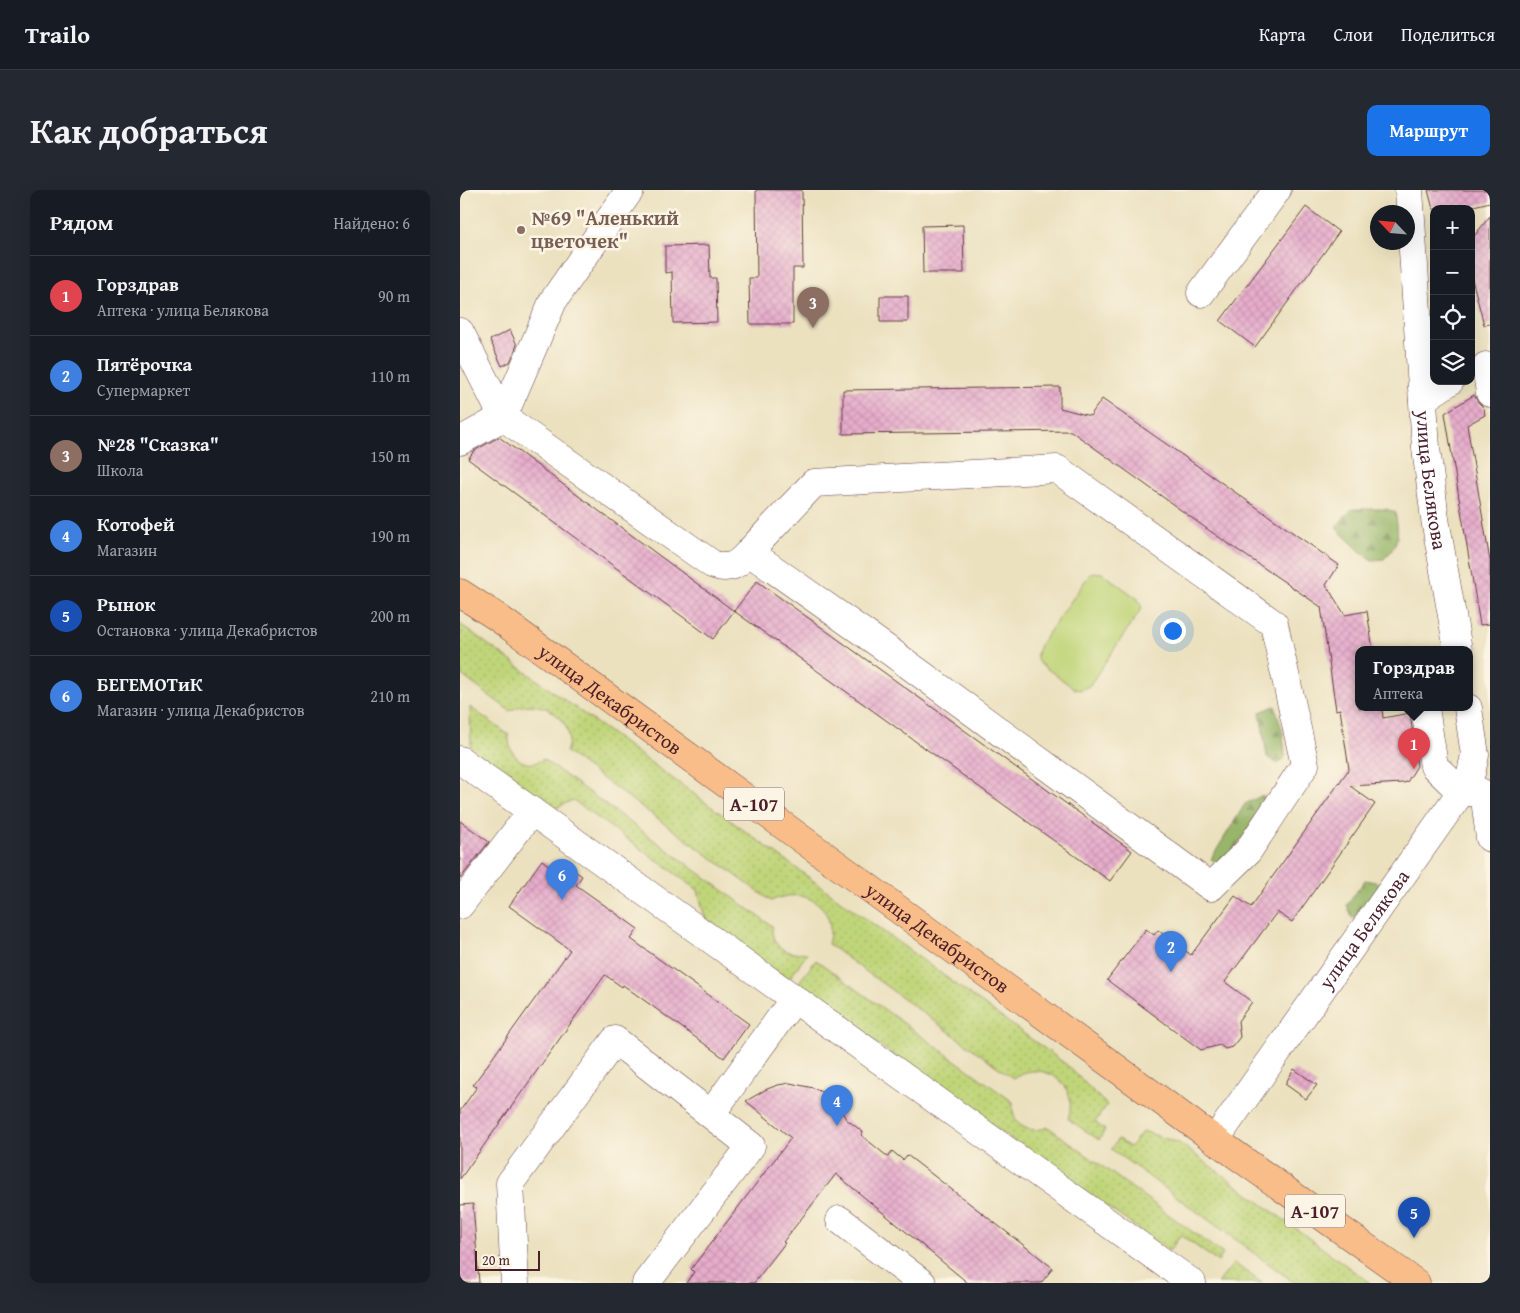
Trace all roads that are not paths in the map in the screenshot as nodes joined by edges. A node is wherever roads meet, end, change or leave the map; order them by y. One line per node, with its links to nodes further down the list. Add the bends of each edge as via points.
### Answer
1 (630, 190): 11 (street, via 554,301)
2 (1277, 190): 4 (street)
3 (1409, 190): 6 (street, улица Белякова)
4 (1201, 294)
5 (460, 332): 11 (street)
6 (1426, 346): 10 (street, улица Белякова)
7 (1479, 365): 9 (street)
8 (1444, 385): 10 (street)
9 (1490, 393)
10 (1422, 399): 15 (street, улица Белякова, via 1435,519)
11 (503, 417): 12 (street); 13 (street, via 712,564 732,566)
12 (460, 442)
13 (749, 552): 13 (street, via 814,483 1057,469 1274,624 1305,765 1248,851 1211,887)
14 (460, 592): 25 (main road, улица Декабристов / А-107)
15 (1457, 646)
16 (1425, 711): 19 (street, via 1434,766)
17 (1468, 711): 19 (street, улица Белякова, via 1475,755 1471,773)
18 (460, 760): 20 (street)
19 (1461, 792): 21 (street, via 1480,792 1485,799); 25 (street, улица Белякова)
20 (532, 811): 22 (street); 23 (street)
21 (1490, 838)
22 (460, 905)
23 (794, 999): 24 (street); 30 (street)
24 (711, 1114): 27 (street, via 615,1040 510,1183); 28 (street, via 751,1146)
25 (1215, 1140): 31 (main road, улица Декабристов / А-107)
26 (840, 1220): 29 (street)
27 (515, 1283)
28 (646, 1283)
29 (922, 1283)
30 (1192, 1283)
31 (1416, 1283)

